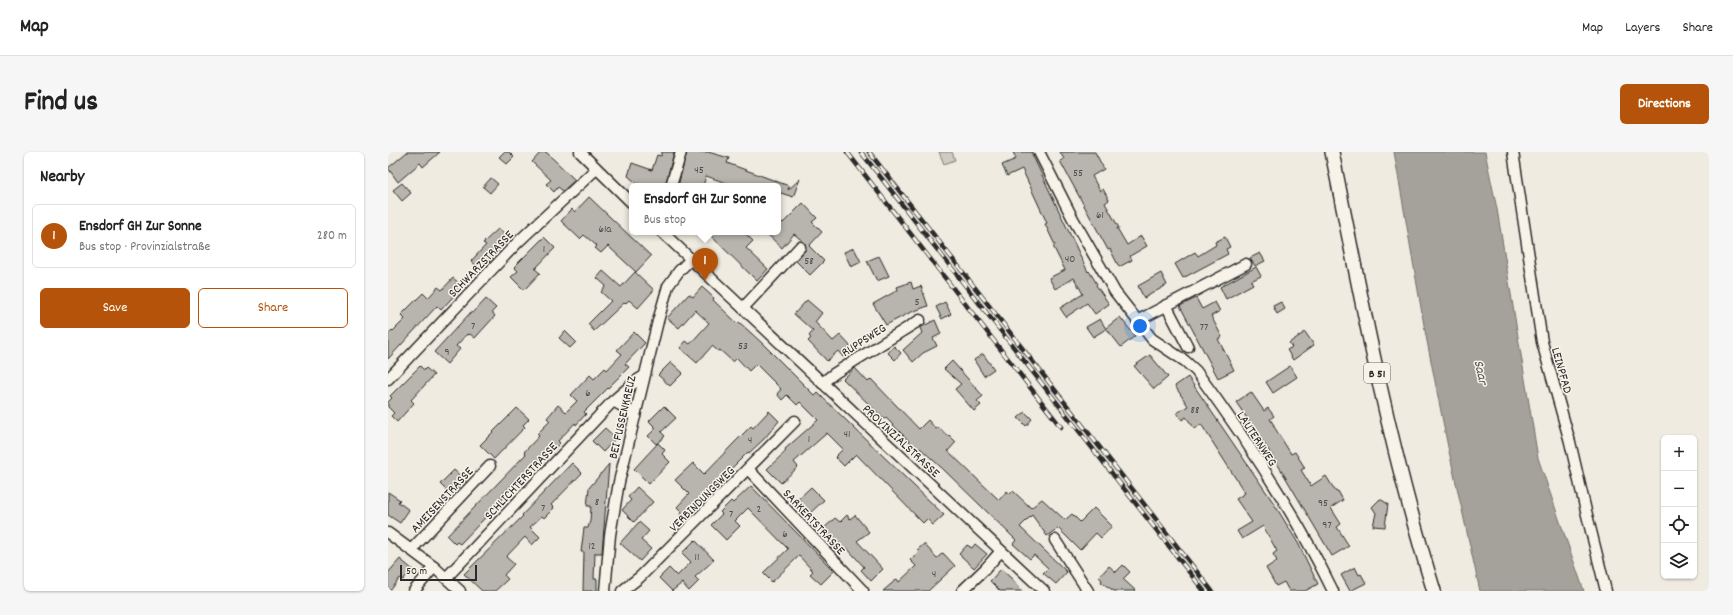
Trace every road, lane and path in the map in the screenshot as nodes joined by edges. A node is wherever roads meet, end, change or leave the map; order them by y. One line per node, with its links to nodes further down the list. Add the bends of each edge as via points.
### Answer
1 (580, 152): 6 (street)
2 (680, 152): 7 (street)
3 (1039, 152): 16 (street, LAUTERNWEG, via 1095,259)
4 (1332, 152): 41 (main road, B 51, via 1373,359 1399,468)
5 (1513, 152): 42 (street, LEINPFAD, via 1542,342 1570,442)
6 (596, 169): 8 (street); 19 (street, SCHWARZSTRASSE, via 518,242)
7 (672, 183)
8 (629, 200)
9 (665, 235): 11 (street, PROVINZIALSTRASSE)
10 (800, 247): 14 (street)
11 (691, 259): 14 (street, PROVINZIALSTRASSE); 18 (street, BEI FUSSENKREUZ, via 668,286)
12 (1246, 264): 13 (street)
13 (1166, 305): 16 (street); 17 (street)
14 (743, 308): 20 (street, PROVINZIALSTRASSE)
15 (920, 320): 20 (street, RUPPSWEG)
16 (1137, 321): 40 (street, LAUTERNWEG, via 1152,338 1185,360 1212,393 1280,497)
17 (1188, 347)
18 (644, 376): 21 (street, SCHLICHTERSTRASSE); 22 (street, BEI FUSSENKREUZ)
19 (388, 379)
20 (822, 383): 29 (street, PROVINZIALSTRASSE)
21 (613, 401): 22 (street); 31 (street, SCHLICHTERSTRASSE)
22 (635, 417): 34 (street, BEI FUSSENKREUZ, via 619,482 610,535)
23 (795, 420): 25 (street, VERBINDUNGSWEG)
24 (490, 466): 28 (street, AMEISENSTRASSE)
25 (748, 470): 35 (street, VERBINDUNGSWEG, via 640,577); 36 (street, SARKERTSTRASSE)
26 (388, 533): 28 (street, AMEISENSTRASSE)
27 (1055, 540): 39 (street)
28 (411, 550): 30 (street, AMEISENSTRASSE)
29 (1001, 551): 37 (street); 38 (street, PROVINZIALSTRASSE)
30 (434, 567): 31 (street, AMEISENSTRASSE); 32 (street)
31 (446, 578): 33 (street, AMEISENSTRASSE)
32 (414, 591)
33 (460, 591)
34 (605, 591)
35 (622, 591)
36 (863, 591)
37 (962, 591)
38 (1044, 591)
39 (1088, 591)
40 (1332, 591)
41 (1434, 591)
42 (1606, 591)

